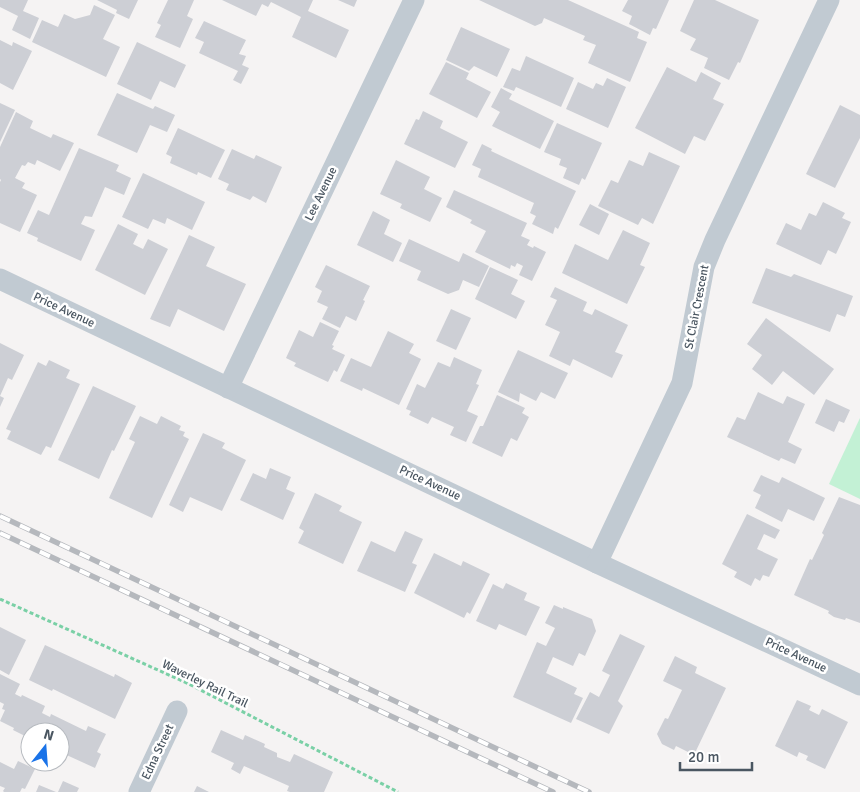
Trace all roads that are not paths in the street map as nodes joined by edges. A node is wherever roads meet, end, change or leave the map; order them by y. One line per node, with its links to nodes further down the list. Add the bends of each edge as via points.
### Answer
1 (414, 0): 4 (street, Lee Avenue)
2 (829, 0): 5 (street, St Clair Crescent, via 715,240 704,267 682,383)
3 (0, 280): 4 (street, Price Avenue)
4 (228, 388): 5 (street, Price Avenue)
5 (597, 563): 6 (street, Price Avenue)
6 (860, 685)
7 (177, 711): 8 (street, Edna Street)
8 (139, 792)

